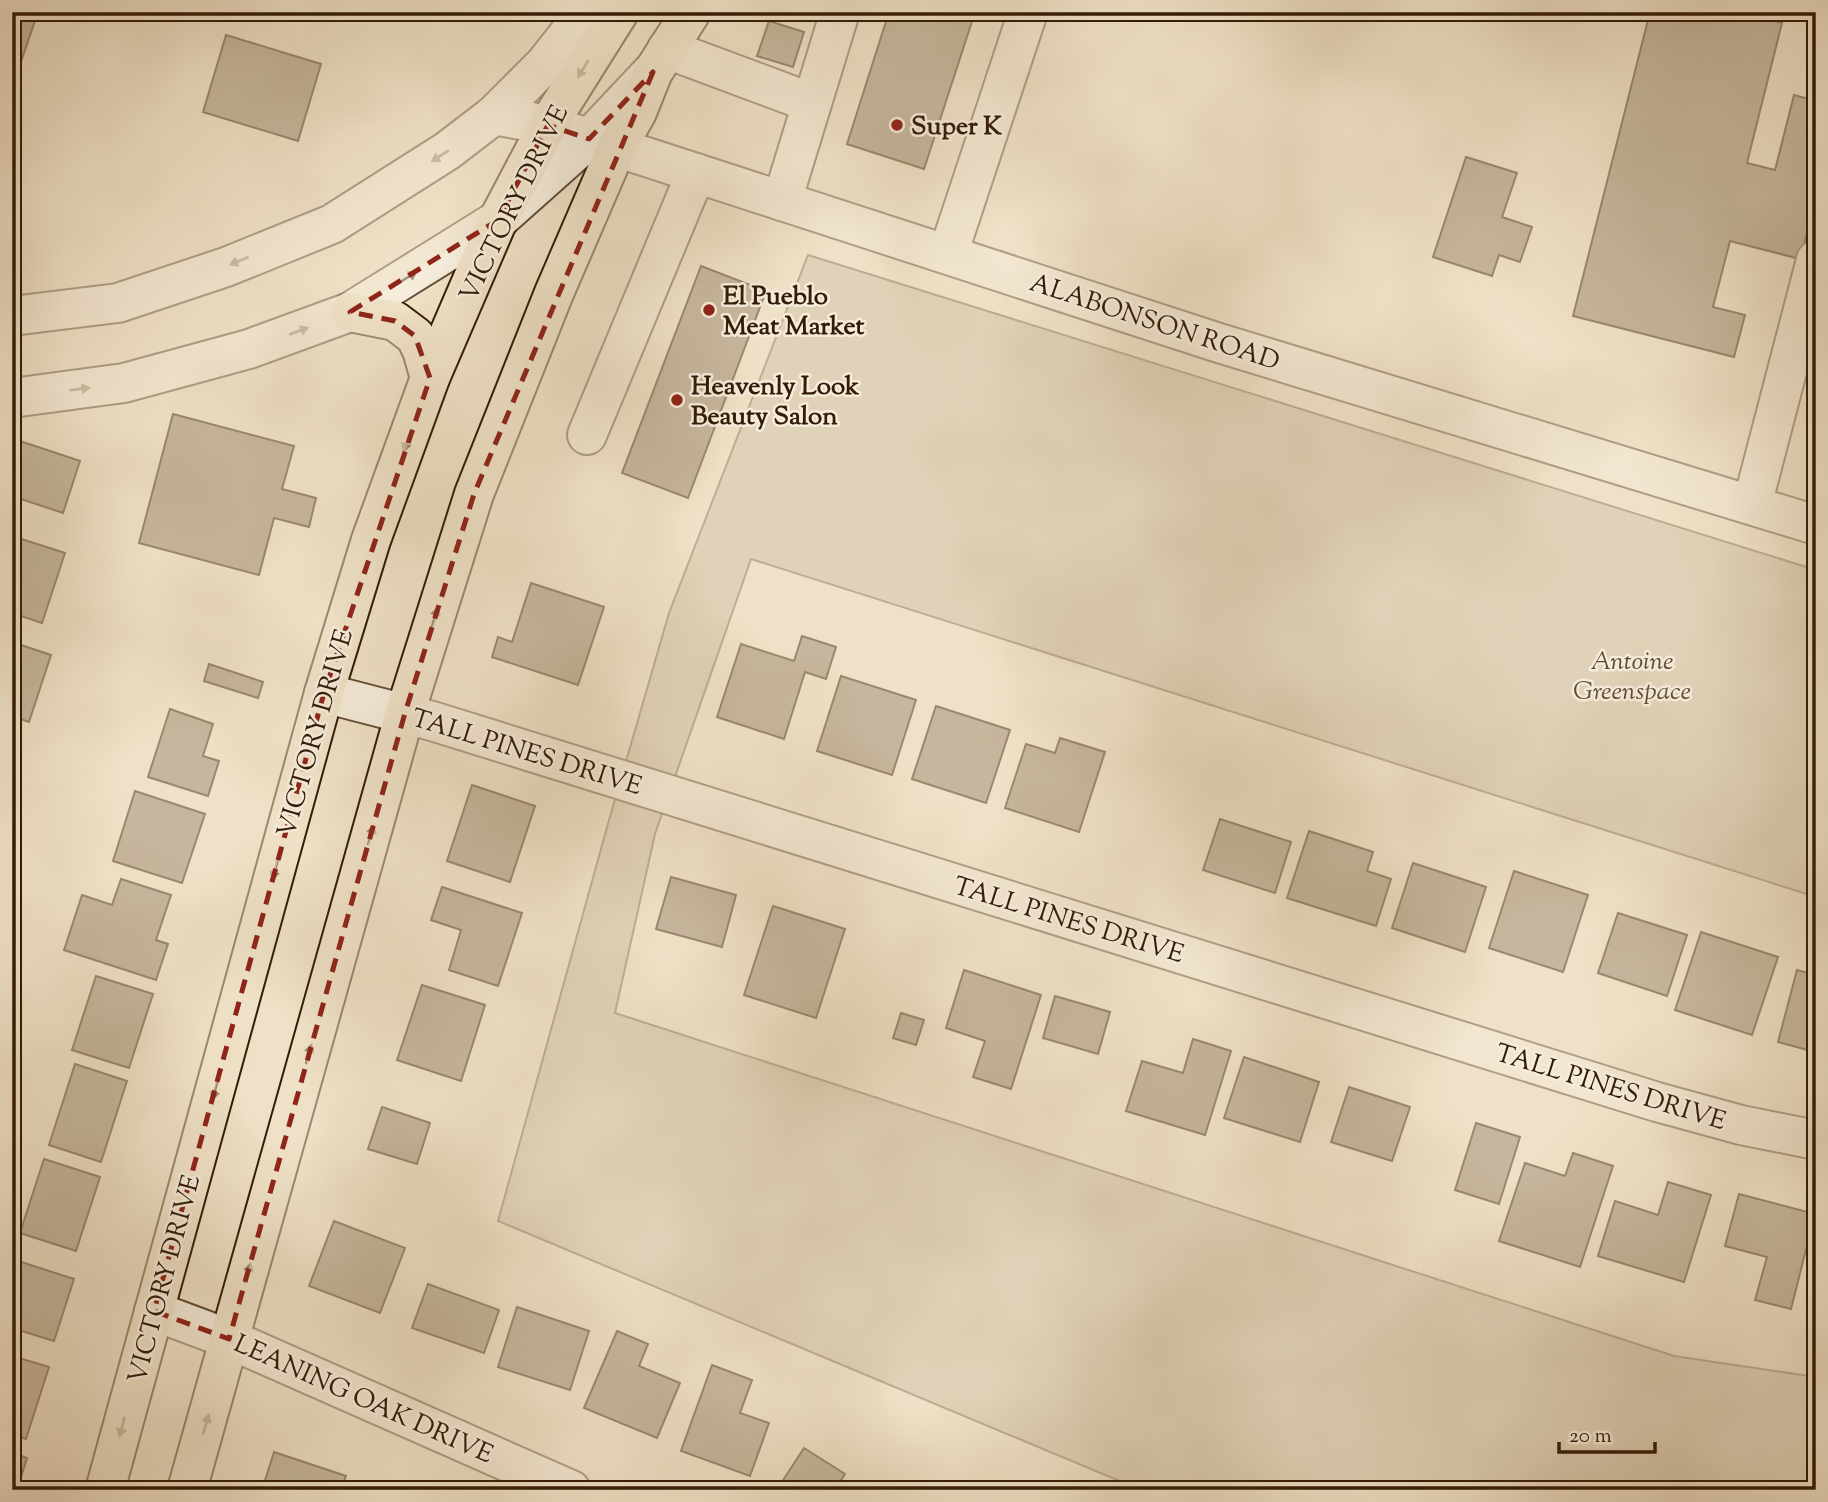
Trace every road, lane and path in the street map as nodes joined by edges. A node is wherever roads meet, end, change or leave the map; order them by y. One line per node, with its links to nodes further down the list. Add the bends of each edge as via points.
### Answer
1 (586, 12): 8 (street, via 545,64)
2 (619, 12): 9 (main road, VICTORY DRIVE, one-way to 9)
3 (691, 12): 6 (main road)
4 (840, 12): 7 (street)
5 (1028, 12): 14 (street)
6 (660, 61): 7 (street); 10 (main road, via 637,112)
7 (812, 103): 12 (street)
8 (494, 115): 9 (street, ALABONSON ROAD); 17 (street, one-way to 17, via 447,151 332,224 226,267 118,303)
9 (548, 125): 10 (street, ALABONSON ROAD); 13 (main road, VICTORY DRIVE)
10 (603, 143): 11 (street, ALABONSON ROAD); 13 (street); 24 (main road, one-way to 10, via 474,494 554,293)
11 (696, 173): 12 (street, ALABONSON ROAD); 20 (street)
12 (782, 201): 14 (street, ALABONSON ROAD)
13 (498, 220): 16 (street, one-way to 13); 18 (main road, VICTORY DRIVE)
14 (948, 254): 21 (street, ALABONSON ROAD, via 1219,343)
15 (1816, 260): 21 (street)
16 (350, 312): 18 (main road, via 395,321 415,336); 19 (street, one-way to 16, via 124,383 249,349)
17 (12, 316)
18 (430, 378): 23 (main road, VICTORY DRIVE, one-way to 23, via 371,540)
19 (12, 398)
20 (587, 435)
21 (1752, 505): 22 (street, ALABONSON ROAD)
22 (1816, 525)
23 (324, 693): 24 (street, TALL PINES DRIVE); 26 (main road, VICTORY DRIVE, one-way to 26)
24 (405, 713): 25 (street, TALL PINES DRIVE, via 1657,1102); 27 (main road, one-way to 24)
25 (1816, 1140)
26 (154, 1311): 27 (street, LEANING OAK DRIVE); 28 (main road, VICTORY DRIVE, one-way to 28)
27 (229, 1339): 29 (main road, one-way to 27); 30 (street, LEANING OAK DRIVE)
28 (105, 1490)
29 (187, 1490)
30 (571, 1490)

